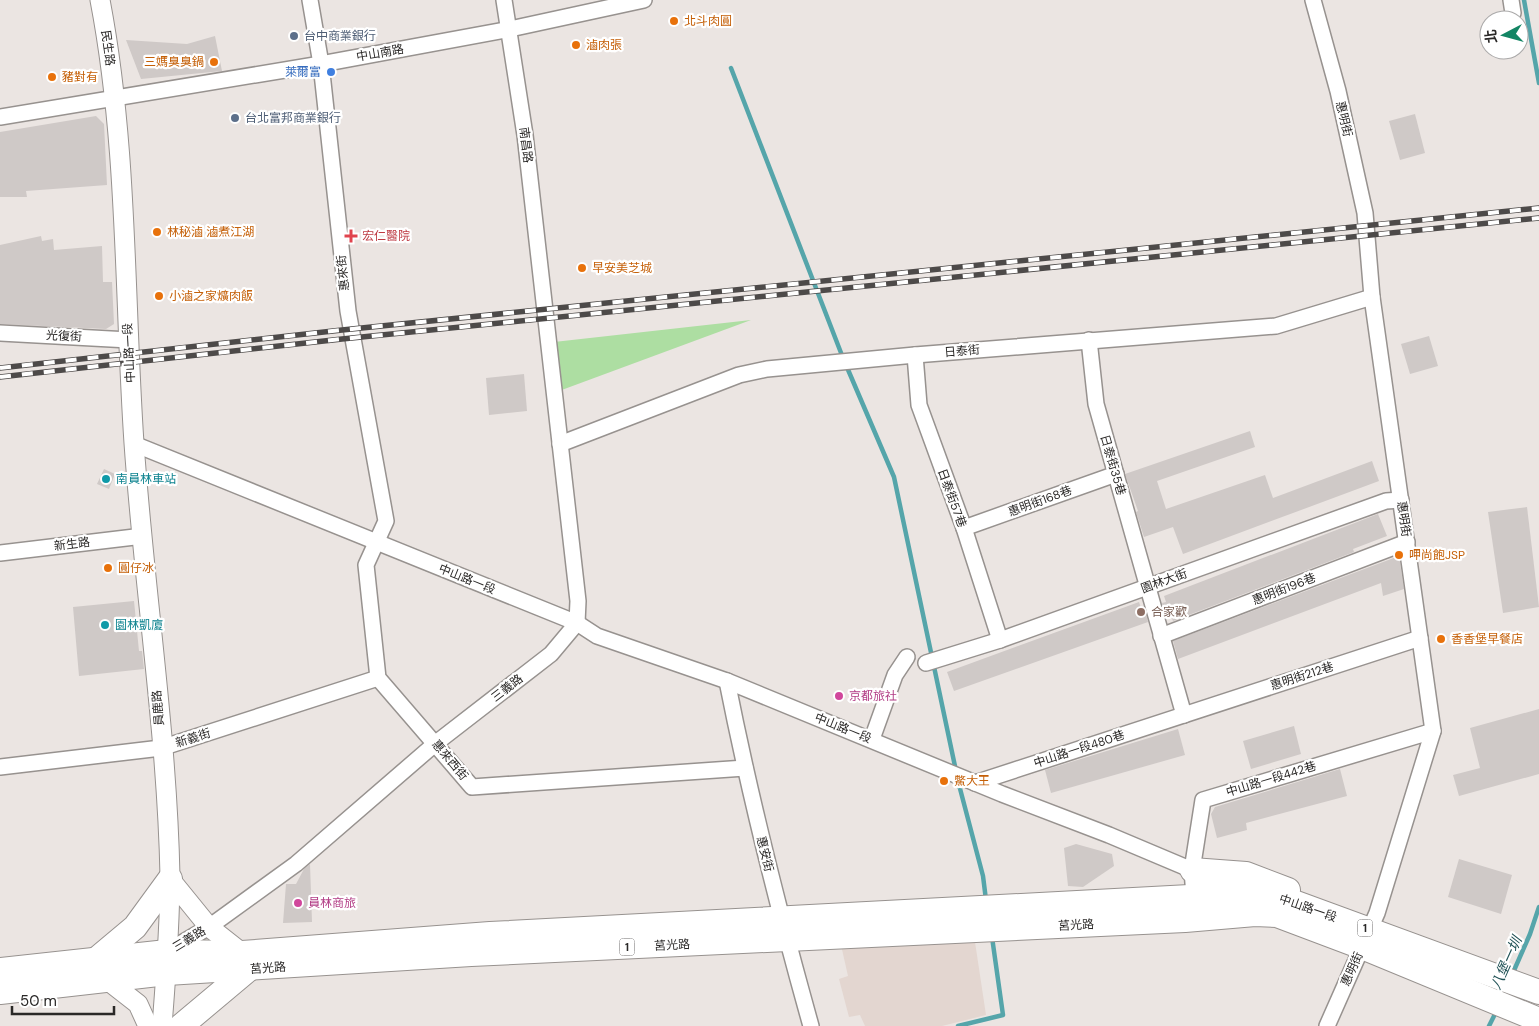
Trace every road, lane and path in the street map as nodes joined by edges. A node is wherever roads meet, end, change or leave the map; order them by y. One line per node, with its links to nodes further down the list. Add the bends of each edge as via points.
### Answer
1 (100, 0): 8 (street, 民生路)
2 (310, 0): 7 (street, 惠來街)
3 (504, 0): 6 (street, 南昌路)
4 (644, 0): 6 (street, 中山南路)
5 (1313, 0): 10 (street, 惠明街, via 1365,213)
6 (510, 29): 7 (street, 中山南路); 16 (street, 南昌路)
7 (320, 64): 8 (street, 中山南路); 21 (street, 惠來街, via 348,311 386,521)
8 (115, 96): 9 (street); 12 (street, 中山路一段)
9 (0, 117)
10 (1372, 297): 13 (street, 日泰街, via 1276,326); 18 (street, 惠明街)
11 (0, 333): 12 (street, 光復街)
12 (129, 340): 15 (street, 中山路一段)
13 (1089, 340): 14 (street, 日泰街); 17 (street, 日泰街35巷, via 1096,404)
14 (915, 354): 16 (street, 日泰街, via 767,369 739,376); 19 (street, 日泰街57巷, via 919,405)
15 (134, 444): 20 (street, 員鹿路); 21 (street, 中山路一段)
16 (560, 444): 25 (street, via 578,601)
17 (1116, 474): 19 (street, 惠明街168巷); 24 (street, 日泰街35巷)
18 (1401, 500): 22 (street, 惠明街); 24 (street, 園林大街, via 1386,501)
19 (964, 528): 28 (street, 日泰街57巷)
20 (143, 536): 23 (street, 新生路); 37 (street, 員鹿路)
21 (376, 542): 25 (street, 中山路一段); 31 (street, via 366,565)
22 (1407, 542): 26 (street, 惠明街196巷); 27 (street, 惠明街)
23 (0, 553)
24 (1147, 587): 26 (street, 日泰街35巷); 28 (street, 園林大街)
25 (577, 623): 32 (street, 中山路一段, via 597,636); 36 (street, 三義路, via 552,654)
26 (1161, 636): 33 (street, 日泰街35巷)
27 (1420, 638): 33 (street, 惠明街212巷); 34 (street, 惠明街)
28 (1000, 640): 30 (street, 園林大街)
29 (907, 657): 35 (street, via 894,675)
30 (926, 662)
31 (378, 678): 36 (street, 惠來西街); 37 (street, 新義街)
32 (728, 681): 35 (street, 中山路一段); 39 (street, 惠安街)
33 (1184, 715): 40 (street, 中山路一段480巷)
34 (1432, 731): 41 (street, 中山路一段442巷, via 1203,800); 49 (street, 惠明街, via 1377,913)
35 (872, 739): 40 (street, 中山路一段)
36 (436, 743): 39 (street, 惠來西街, via 472,787); 47 (street, 三義路, via 296,864)
37 (161, 748): 38 (street, 新義街); 42 (street, 員鹿路, via 167,798)
38 (0, 767)
39 (744, 768): 48 (street, 惠安街)
40 (975, 783): 41 (street, 中山路一段)
41 (1192, 870): 43 (street, 中山路一段); 44 (street, 中山路一段442巷); 45 (main road, via 1246,874 1300,894)
42 (170, 879): 47 (street); 51 (street, 員鹿路); 52 (main road)
43 (1227, 895): 44 (main road, 莒光路 / 1); 45 (main road, 中山路一段 / 1, via 1277,896); 46 (street, 中山路一段)
44 (1194, 896): 48 (main road, 莒光路 / 1, via 1035,906)
45 (1320, 912): 49 (main road, 中山路一段 / 1)
46 (1255, 914): 48 (main road, 莒光路 / 1, via 1185,920); 49 (main road, 中山路一段 / 1, via 1277,915)
47 (209, 927): 50 (street); 51 (street, 三義路)
48 (783, 929): 50 (main road, 莒光路 / 1, via 492,953); 60 (street, 惠安街)
49 (1366, 938): 54 (main road, 中山路一段 / 1, via 1500,976); 56 (main road, 中山路一段 / 1); 61 (street, 惠明街)
50 (245, 961): 51 (main road, 莒光路 / 1); 59 (main road)
51 (167, 963): 52 (main road, 莒光路 / 1); 57 (street, 員鹿路); 58 (street, 員鹿路)
52 (102, 969): 53 (main road, 莒光路 / 1); 55 (main road, 莒光路 / 1); 57 (street, via 138,1004)
53 (0, 970)
54 (1532, 989)
55 (0, 992)
56 (1539, 1020)
57 (149, 1026)
58 (162, 1026)
59 (181, 1026)
60 (811, 1026)
61 (1327, 1026)

